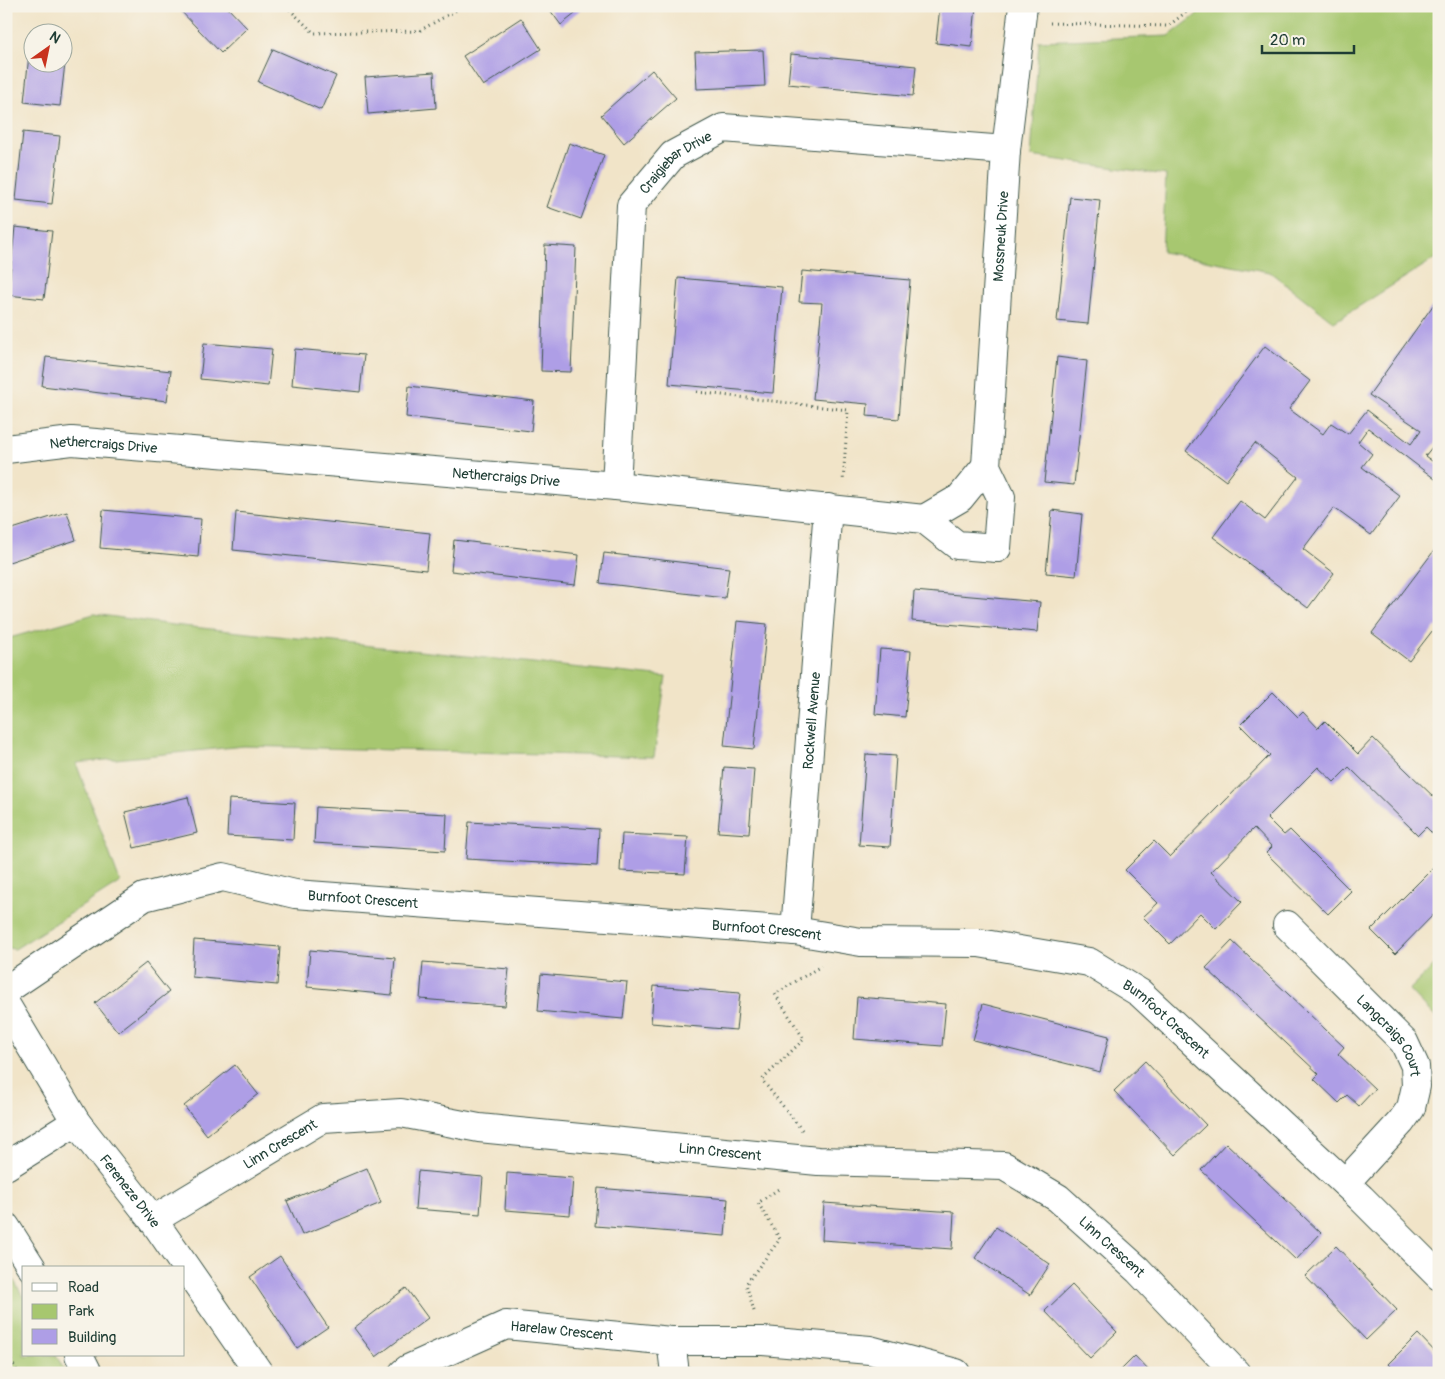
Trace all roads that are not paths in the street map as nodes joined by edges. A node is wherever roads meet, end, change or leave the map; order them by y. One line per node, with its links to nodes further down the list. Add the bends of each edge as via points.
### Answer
1 (1022, 14): 2 (street, Mossneuk Drive)
2 (1006, 150): 4 (street, Mossneuk Drive); 5 (street, Craigiebar Drive, via 723,128 673,155 631,206)
3 (6, 449): 5 (street, Nethercraigs Drive, via 72,442)
4 (986, 466): 7 (street, via 960,498); 7 (street, Mossneuk Drive, via 1001,497 997,548 957,545)
5 (616, 486): 6 (street, Nethercraigs Drive)
6 (835, 509): 7 (street, Nethercraigs Drive); 9 (street, Rockwell Avenue)
7 (924, 519)
8 (1287, 926): 14 (street, Langcraigs Court, via 1404,1042 1415,1066 1416,1086 1411,1108)
9 (795, 932): 10 (street, Burnfoot Crescent, via 295,894 223,877 144,898); 14 (street, Burnfoot Crescent, via 861,942 979,943 1088,962 1140,993)
10 (6, 990)
11 (6, 1005): 12 (street, Fereneze Drive)
12 (76, 1122): 13 (street); 15 (street, Fereneze Drive)
13 (6, 1166)
14 (1345, 1183): 20 (street, Burnfoot Crescent)
15 (153, 1220): 18 (street, Fereneze Drive); 29 (street, Linn Crescent, via 324,1118 401,1113 479,1128 818,1161 1004,1166 1058,1198 1138,1270)
16 (6, 1227): 17 (street)
17 (31, 1266)
18 (185, 1266)
19 (185, 1266): 25 (street, Fereneze Drive)
20 (1439, 1276)
21 (671, 1340): 23 (street, Harelaw Crescent, via 763,1341); 26 (street, Harelaw Crescent, via 506,1326); 27 (street)
22 (80, 1356): 24 (street)
23 (865, 1361): 28 (street, Harelaw Crescent)
24 (88, 1373)
25 (259, 1373)
26 (403, 1373)
27 (675, 1373)
28 (956, 1373)
29 (1236, 1373)

